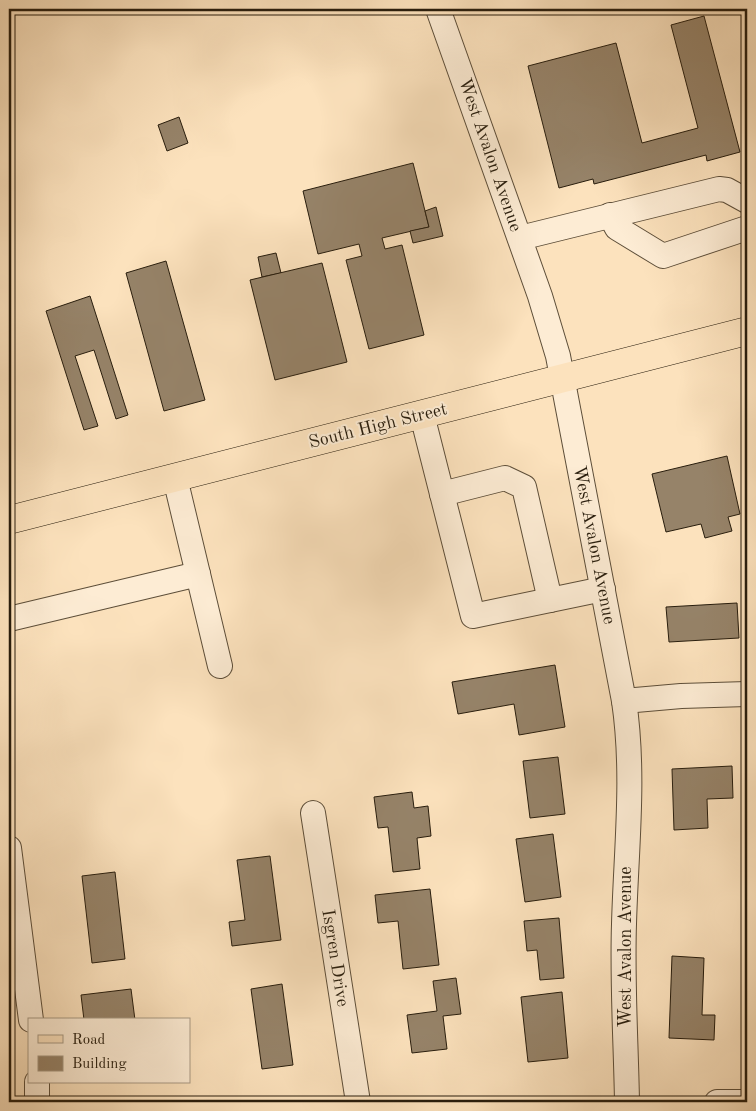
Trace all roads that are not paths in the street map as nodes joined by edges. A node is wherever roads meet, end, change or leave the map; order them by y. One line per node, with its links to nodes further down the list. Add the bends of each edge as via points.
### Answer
1 (438, 9): 5 (street, West Avalon Avenue)
2 (747, 201): 3 (street, via 719,189)
3 (610, 216): 4 (street, via 617,228 663,256); 5 (street)
4 (747, 228)
5 (520, 238): 7 (street, West Avalon Avenue)
6 (747, 331): 7 (main road, South High Street)
7 (563, 379): 8 (main road, South High Street); 13 (street, West Avalon Avenue)
8 (422, 415): 9 (main road, South High Street); 10 (street)
9 (175, 478): 11 (main road, South High Street); 12 (street)
10 (442, 494): 14 (street, via 506,478 524,487); 14 (street, via 473,616)
11 (9, 520)
12 (198, 574): 15 (street); 16 (street)
13 (602, 589): 14 (street); 18 (street, West Avalon Avenue)
14 (550, 600)
15 (9, 619)
16 (220, 666)
17 (747, 694): 18 (street)
18 (624, 701): 25 (street, West Avalon Avenue, via 630,774 623,948)
19 (313, 813): 24 (street, Isgren Drive)
20 (9, 848): 21 (street)
21 (32, 1018)
22 (37, 1084): 23 (street)
23 (37, 1102)
24 (358, 1102)
25 (627, 1102)
26 (717, 1102): 27 (street)
27 (747, 1102)

